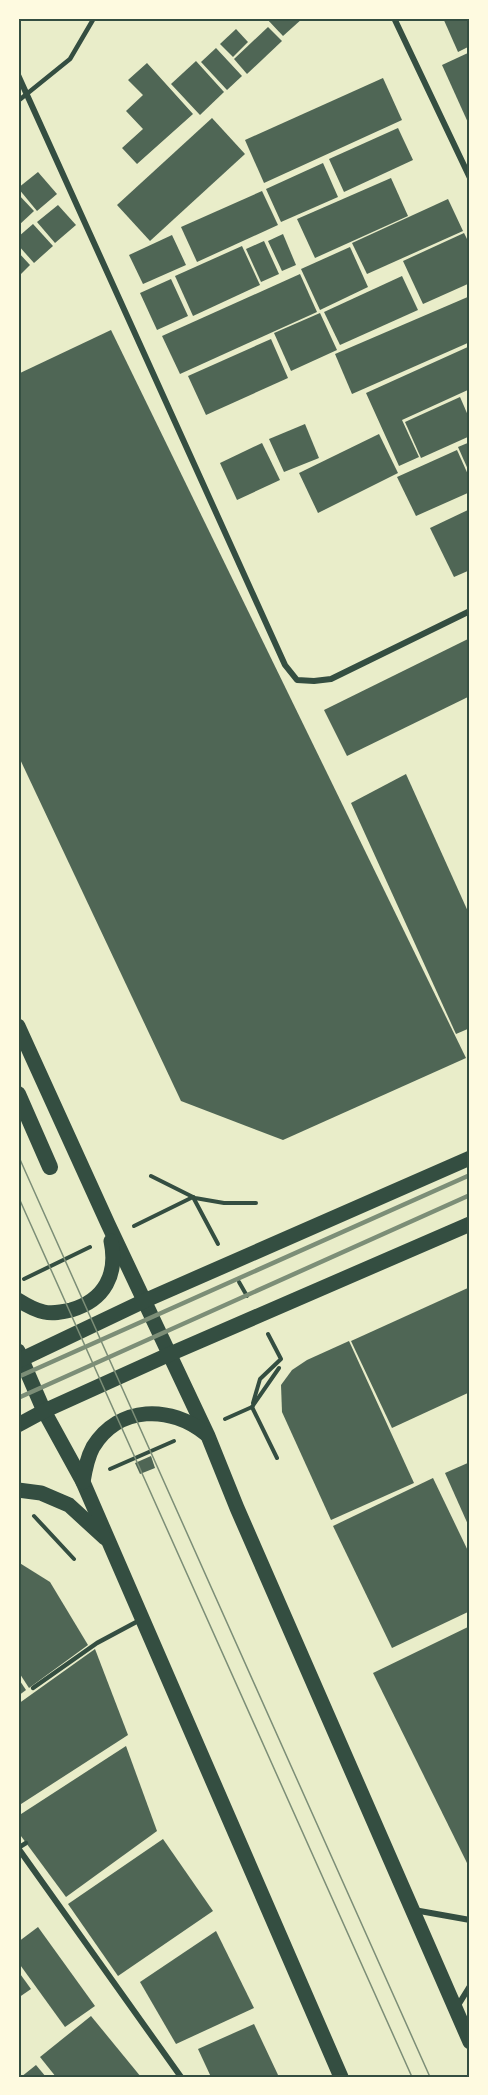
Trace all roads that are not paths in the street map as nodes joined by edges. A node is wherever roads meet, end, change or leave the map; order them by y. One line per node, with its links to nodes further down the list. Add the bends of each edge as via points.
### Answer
1 (94, 18): 4 (lane, via 70,59)
2 (394, 18): 6 (street)
3 (18, 75): 4 (street)
4 (26, 93): 5 (lane); 7 (street, via 285,664 297,680 331,679)
5 (18, 100)
6 (470, 178)
7 (470, 611)
8 (18, 1026): 12 (main road)
9 (18, 1094): 11 (highway)
10 (470, 1158): 15 (main road)
11 (50, 1167)
12 (108, 1224): 14 (main road, via 114,1260 101,1293 82,1306 59,1313 44,1312); 15 (main road)
13 (470, 1224): 16 (main road)
14 (18, 1300)
15 (144, 1301): 16 (main road); 17 (main road)
16 (170, 1354): 18 (main road); 20 (main road)
17 (20, 1357): 18 (main road)
18 (44, 1411): 19 (main road); 21 (main road)
19 (18, 1425)
20 (208, 1436): 21 (main road, via 177,1416 158,1413 122,1421 94,1446); 28 (main road)
21 (83, 1482): 23 (main road)
22 (18, 1490): 23 (main road, via 41,1493 69,1505)
23 (108, 1541): 24 (main road)
24 (143, 1619): 25 (lane, via 97,1644); 34 (main road)
25 (33, 1688)
26 (26, 1843): 27 (lane)
27 (18, 1848): 33 (street)
28 (411, 1909): 29 (street); 31 (main road)
29 (470, 1920)
30 (470, 1986): 31 (street)
31 (455, 2010): 32 (main road)
32 (470, 2042)
33 (181, 2077)
34 (341, 2077)

